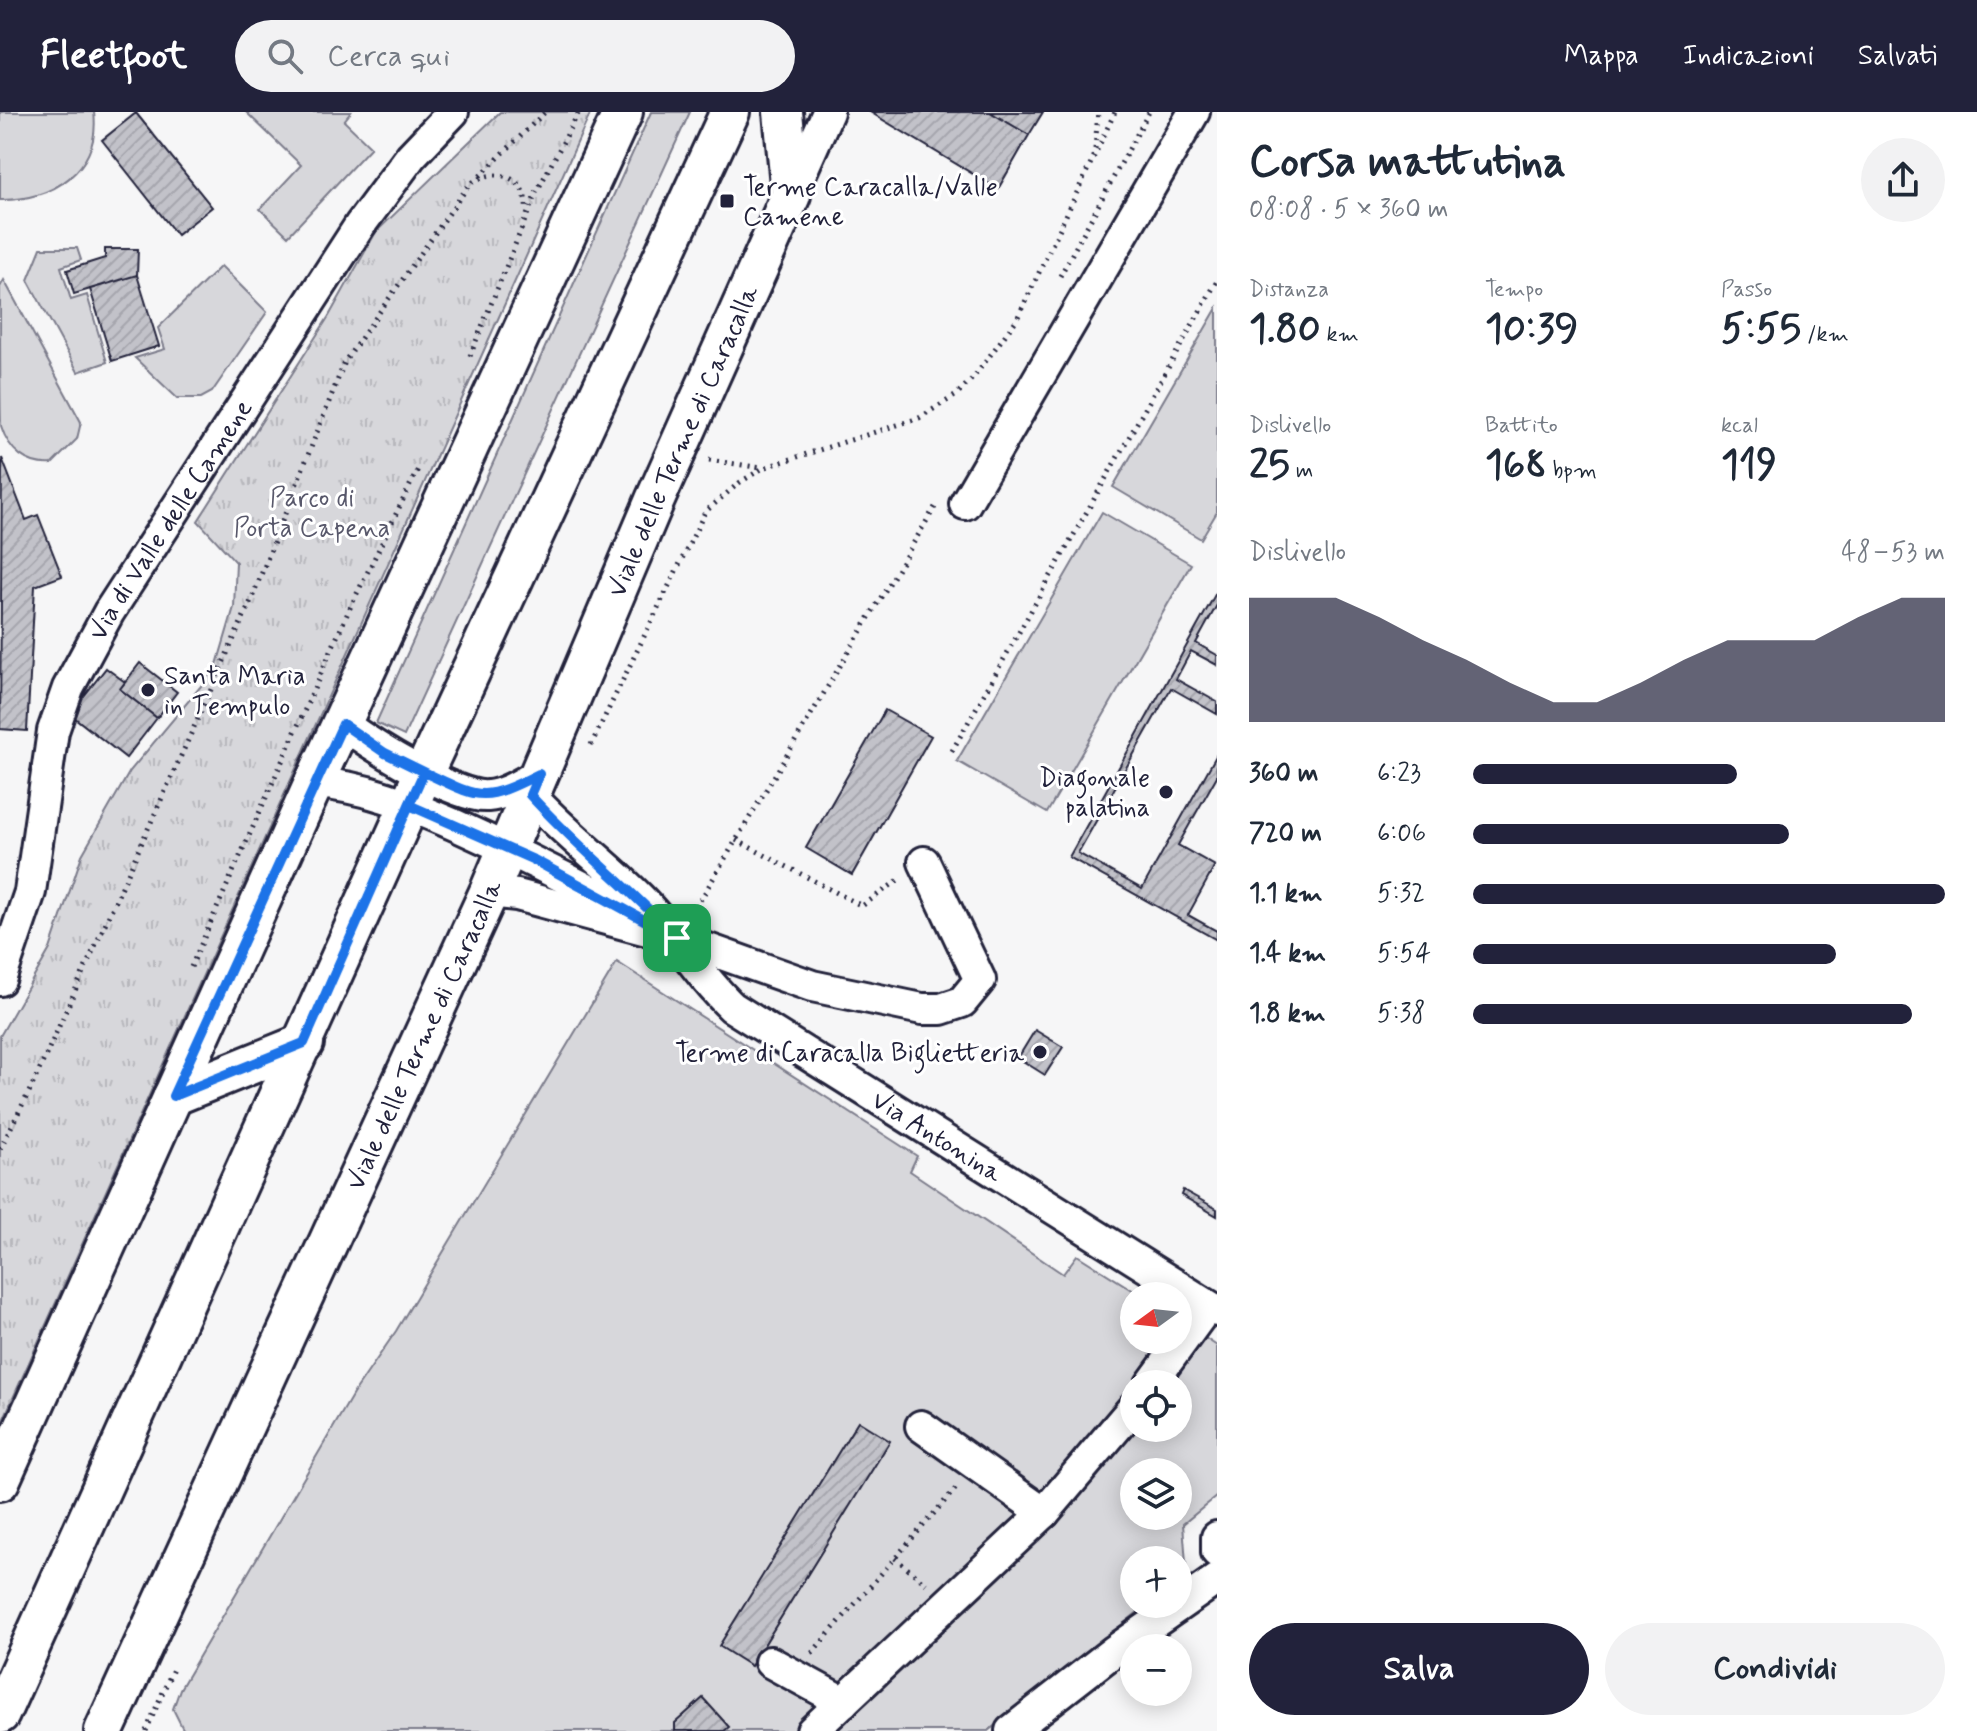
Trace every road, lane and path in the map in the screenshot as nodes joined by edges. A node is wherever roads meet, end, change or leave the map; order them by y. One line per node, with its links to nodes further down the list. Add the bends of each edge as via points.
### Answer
1 (453, 112): 34 (street, Via di Valle delle Camene, via 394,178 337,259 78,667 53,731 37,856)
2 (545, 112): 13 (path)
3 (579, 112): 15 (path)
4 (623, 112): 24 (main road)
5 (730, 112): 29 (main road)
6 (783, 112): 14 (main road)
7 (828, 112): 14 (street, Viale delle Terme di Caracalla)
8 (1098, 112): 12 (path)
9 (1115, 112): 12 (path)
10 (1149, 112): 17 (path)
11 (1194, 112): 22 (street)
12 (1095, 154): 21 (path, via 1017,319 955,396 896,427)
13 (479, 177): 15 (path, via 501,175 518,181 527,200); 39 (path, via 345,361 250,603)
14 (791, 195): 20 (main road, Viale delle Terme di Caracalla)
15 (525, 217): 18 (path)
16 (1217, 281): 25 (path)
17 (1053, 289)
18 (468, 362)
19 (425, 454): 23 (path)
20 (675, 455): 21 (path); 28 (main road, Viale delle Terme di Caracalla)
21 (763, 468): 26 (path, via 718,498 694,530)
22 (953, 499): 30 (path)
23 (312, 691)
24 (343, 724): 27 (main road); 29 (street, via 385,753)
25 (952, 751)
26 (587, 754)
27 (314, 783): 29 (street); 38 (main road)
28 (535, 784): 29 (street, via 485,797); 31 (main road, Viale delle Terme di Caracalla); 35 (street, Via Antonina, via 569,836)
29 (416, 789): 31 (street); 37 (main road)
30 (736, 840): 32 (path, via 862,906); 35 (path)
31 (507, 848): 33 (main road, Viale delle Terme di Caracalla); 35 (street)
32 (924, 862): 35 (street, via 980,980 962,1002 941,1009 812,986)
33 (489, 892): 35 (street); 55 (main road, Viale delle Terme di Caracalla)
34 (9, 930): 36 (street, Via di Valle delle Camene)
35 (677, 938): 40 (street, Via Antonina, via 732,1007)
36 (0, 980)
37 (304, 1043): 38 (main road); 54 (main road)
38 (173, 1096): 45 (main road)
39 (0, 1149)
40 (1213, 1309): 41 (street)
41 (1163, 1370)
42 (1120, 1423): 46 (street)
43 (921, 1426): 44 (street)
44 (976, 1464): 46 (street); 49 (path)
45 (0, 1481)
46 (1044, 1513): 51 (street)
47 (1217, 1537): 48 (street)
48 (1217, 1552)
49 (895, 1558): 51 (path); 52 (path)
50 (1217, 1579): 57 (street)
51 (948, 1603): 53 (street)
52 (781, 1668): 53 (street)
53 (843, 1702): 56 (street)
54 (0, 1714)
55 (104, 1731)
56 (812, 1731)
57 (1011, 1731)

